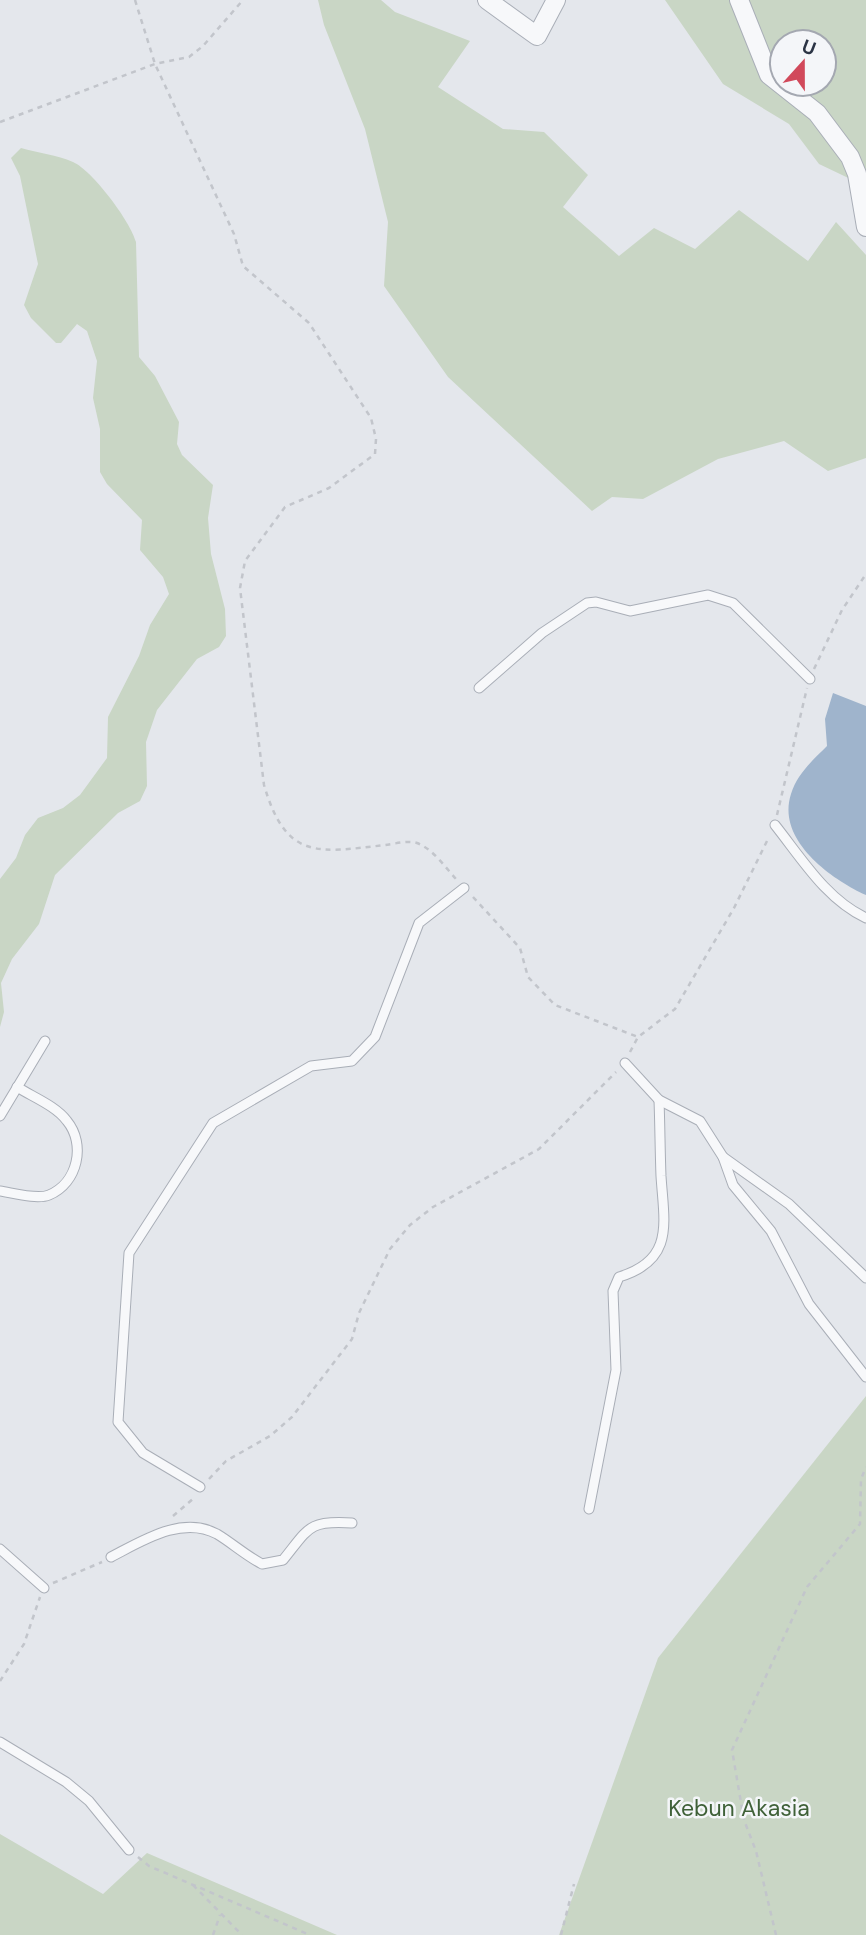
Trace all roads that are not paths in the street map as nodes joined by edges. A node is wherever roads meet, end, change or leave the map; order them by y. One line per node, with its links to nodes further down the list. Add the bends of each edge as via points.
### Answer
1 (488, 0): 2 (street, via 537,36)
2 (556, 0)
3 (739, 0): 4 (street, via 769,75 817,113 850,157)
4 (866, 227)
5 (810, 679): 6 (lane, via 733,603 708,595 630,611 587,603 542,633)
6 (479, 688)
7 (775, 825): 9 (lane, via 825,889)
8 (464, 888): 19 (lane, via 419,923 375,1037 352,1061 311,1066 213,1123 129,1253 118,1422 143,1453)
9 (866, 918)
10 (46, 1041): 12 (lane)
11 (625, 1063): 13 (lane)
12 (17, 1087): 14 (lane); 16 (lane, via 69,1122 78,1141 78,1160 62,1187 47,1196)
13 (659, 1100): 15 (lane, via 700,1121); 20 (lane, via 666,1224 654,1257 640,1270 619,1277 613,1291 616,1370)
14 (0, 1116)
15 (723, 1157): 17 (lane, via 789,1204); 18 (lane, via 733,1185 771,1231 809,1304)
16 (0, 1191)
17 (866, 1278)
18 (866, 1377)
19 (200, 1487)
20 (589, 1509)
21 (352, 1522): 23 (lane, via 324,1521 310,1527 283,1560 262,1564 199,1526 155,1534)
22 (0, 1549): 24 (lane)
23 (111, 1557)
24 (44, 1588)
25 (0, 1742): 26 (lane, via 89,1801)
26 (129, 1850)

